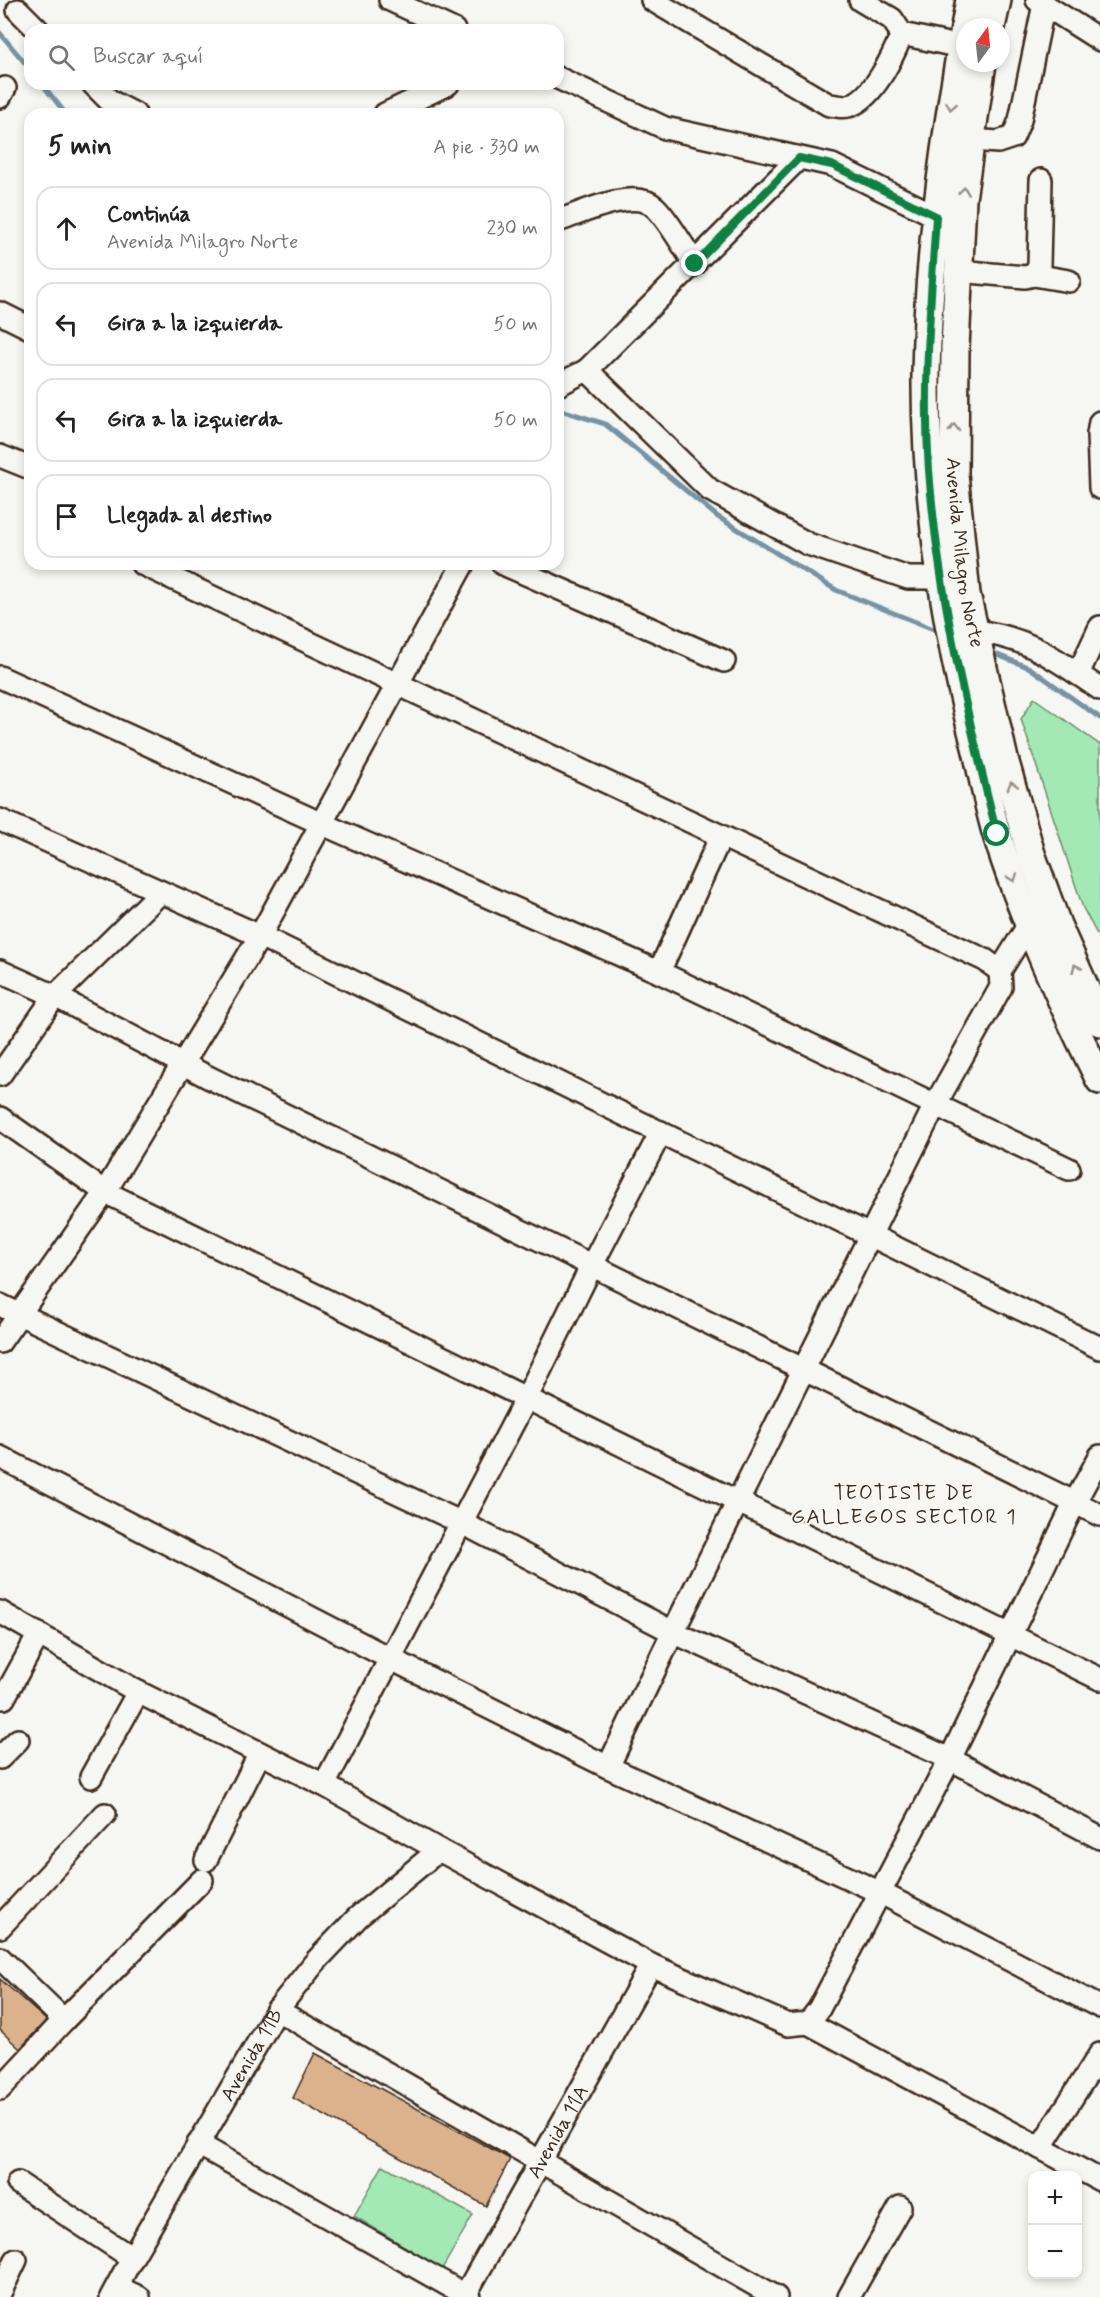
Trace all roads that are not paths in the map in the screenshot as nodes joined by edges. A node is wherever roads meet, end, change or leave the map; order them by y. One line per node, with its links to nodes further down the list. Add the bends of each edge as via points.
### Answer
1 (390, 0): 11 (street)
2 (652, 0): 12 (street, via 829,105 848,106 867,95 894,55)
3 (860, 0): 12 (street, via 892,20)
4 (970, 0): 8 (main road, Avenida Milagro Norte)
5 (998, 0): 9 (main road)
6 (1041, 2): 14 (street); 22 (street, via 1020,120 1013,137 998,142)
7 (18, 10): 10 (street)
8 (970, 18)
9 (993, 18)
10 (32, 24)
11 (441, 24)
12 (902, 34): 13 (street)
13 (956, 40)
14 (1100, 40)
15 (961, 72): 25 (main road, Avenida Milagro Norte, one-way to 25, via 945,140)
16 (970, 72): 22 (main road, Avenida Milagro Norte)
17 (564, 81): 23 (street, via 665,128)
18 (99, 90): 20 (street)
19 (435, 90): 21 (street)
20 (123, 108)
21 (398, 108)
22 (971, 140): 27 (main road, Avenida Milagro Norte, one-way to 22)
23 (799, 158): 25 (street, via 832,165); 28 (street)
24 (1041, 180): 30 (street, via 1039,266)
25 (936, 216): 27 (street); 43 (main road, Avenida Milagro Norte, via 926,384 929,469)
26 (564, 219): 28 (street, via 638,198 654,206)
27 (961, 225): 29 (main road, Avenida Milagro Norte)
28 (695, 264): 34 (street)
29 (958, 271): 30 (street); 45 (main road, Avenida Milagro Norte, one-way to 29, via 966,594 954,474)
30 (1034, 275): 31 (street)
31 (1069, 281)
32 (0, 313): 33 (street)
33 (24, 325)
34 (587, 370): 35 (street); 43 (street, via 710,490 808,544 908,578)
35 (564, 382)
36 (1100, 422): 39 (street)
37 (0, 456): 38 (street)
38 (24, 466)
39 (1100, 488)
40 (155, 570): 49 (street)
41 (460, 570): 49 (street)
42 (517, 570): 46 (street)
43 (941, 578): 55 (main road, Avenida Milagro Norte, one-way to 55, via 963,696 994,823)
44 (1100, 627): 47 (street)
45 (974, 631): 47 (street, via 1006,636 1044,651); 61 (main road, Avenida Milagro Norte, one-way to 45, via 1031,854)
46 (724, 662)
47 (1078, 674): 50 (street)
48 (0, 677): 52 (street)
49 (397, 685): 52 (street); 53 (street)
50 (1100, 689)
51 (0, 820): 54 (street)
52 (320, 824): 56 (street); 59 (street)
53 (721, 836): 58 (street, via 985,960); 59 (street)
54 (161, 892): 56 (street); 60 (street)
55 (1029, 924): 58 (street); 64 (main road, Avenida Milagro Norte)
56 (260, 936): 62 (street); 67 (street)
57 (0, 970): 60 (street)
58 (1000, 971): 65 (street, via 1001,987)
59 (659, 972): 65 (street)
60 (55, 996): 62 (street); 63 (street)
61 (1100, 1022)
62 (183, 1064): 69 (street); 71 (street)
63 (0, 1075)
64 (1100, 1080)
65 (935, 1105): 68 (street); 70 (street)
66 (0, 1118): 69 (street)
67 (661, 1132): 70 (street); 71 (street)
68 (1069, 1169)
69 (105, 1192): 73 (street); 77 (street)
70 (870, 1236): 75 (street); 76 (street)
71 (592, 1265): 76 (street); 77 (street)
72 (0, 1305): 73 (street)
73 (21, 1315): 74 (street); 83 (street)
74 (0, 1342)
75 (1100, 1348)
76 (804, 1369): 80 (street); 81 (street)
77 (527, 1397): 80 (street); 83 (street)
78 (1100, 1456): 81 (street)
79 (0, 1457): 88 (street)
80 (739, 1501): 85 (street); 87 (street)
81 (1075, 1502): 82 (street); 87 (street)
82 (1100, 1515)
83 (462, 1523): 85 (street); 88 (street)
84 (0, 1612): 86 (street)
85 (673, 1632): 95 (street); 96 (street)
86 (39, 1634): 90 (street); 91 (street)
87 (1010, 1636): 89 (street); 95 (street)
88 (389, 1658): 96 (street); 98 (street)
89 (1100, 1679)
90 (138, 1692): 93 (street); 97 (street)
91 (4, 1698)
92 (18, 1740): 94 (street)
93 (260, 1753): 98 (street); 108 (street, via 204,1870)
94 (0, 1758)
95 (950, 1759): 100 (street); 102 (street)
96 (608, 1767): 102 (street)
97 (91, 1777)
98 (324, 1785): 101 (street)
99 (105, 1814): 103 (street)
100 (1100, 1838)
101 (439, 1850): 105 (street); 107 (street, Avenida 11B, via 358,1917)
102 (881, 1893): 106 (street); 109 (street)
103 (0, 1927)
104 (0, 1958): 108 (street)
105 (651, 1965): 109 (street, via 788,2025); 114 (street, Avenida 11A)
106 (1100, 2007)
107 (277, 2010): 112 (street, Avenida 11B); 114 (street)
108 (64, 2020): 111 (street)
109 (808, 2023): 113 (street)
110 (1100, 2054): 113 (street)
111 (0, 2090)
112 (198, 2144): 118 (street, Avenida 11B); 122 (street)
113 (1040, 2148): 115 (street)
114 (541, 2162): 122 (street, Avenida 11A); 124 (street)
115 (1100, 2180)
116 (18, 2183): 118 (street)
117 (900, 2207): 125 (street)
118 (132, 2258): 120 (street, Avenida 11B)
119 (16, 2260): 121 (street)
120 (114, 2292): 123 (street)
121 (0, 2293)
122 (466, 2296)
123 (139, 2297)
124 (776, 2297)
125 (849, 2297)

